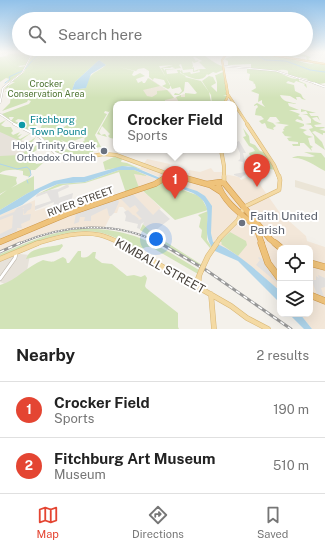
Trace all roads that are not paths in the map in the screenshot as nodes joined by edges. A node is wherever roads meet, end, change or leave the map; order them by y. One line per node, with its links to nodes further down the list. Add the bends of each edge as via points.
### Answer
1 (25, 67): 8 (street, via 22,73 3,88)
2 (223, 67): 5 (main road)
3 (237, 67): 4 (street, via 276,71)
4 (325, 87)
5 (227, 93): 6 (main road); 7 (main road)
6 (226, 101)
7 (233, 101)
8 (0, 103)
9 (237, 108): 18 (main road, via 278,174 279,190)
10 (0, 114): 12 (street, via 40,137 55,153)
11 (221, 153): 14 (main road, via 224,177)
12 (73, 160): 13 (main road, via 101,154 116,155)
13 (168, 176): 15 (highway); 24 (highway, RIVER STREET, via 160,182 66,215)
14 (221, 182): 15 (highway); 16 (highway, via 218,187); 18 (highway)
15 (206, 184): 16 (highway)
16 (226, 196): 17 (highway)
17 (235, 206): 18 (highway, via 241,210); 19 (highway)
18 (244, 207): 19 (main road); 20 (highway)
19 (242, 214): 20 (highway); 32 (main road, bridge, via 208,256)
20 (256, 225): 21 (highway); 22 (highway); 23 (highway)
21 (261, 231): 22 (highway); 23 (highway)
22 (269, 238): 23 (highway, via 263,237); 25 (highway)
23 (261, 241): 30 (highway, via 269,265)
24 (0, 242)
25 (277, 245)
26 (16, 252): 27 (main road, KIMBALL STREET); 31 (street, via 15,258); 32 (main road, KIMBALL STREET, via 58,237 96,234 126,245)
27 (0, 259)
28 (313, 264): 29 (highway)
29 (325, 267)
30 (277, 275)
31 (0, 279)
32 (197, 287): 33 (main road, KIMBALL STREET)
33 (211, 294): 36 (main road); 37 (main road, KIMBALL STREET)
34 (313, 296): 35 (highway)
35 (325, 301)
36 (214, 329)
37 (268, 329)

